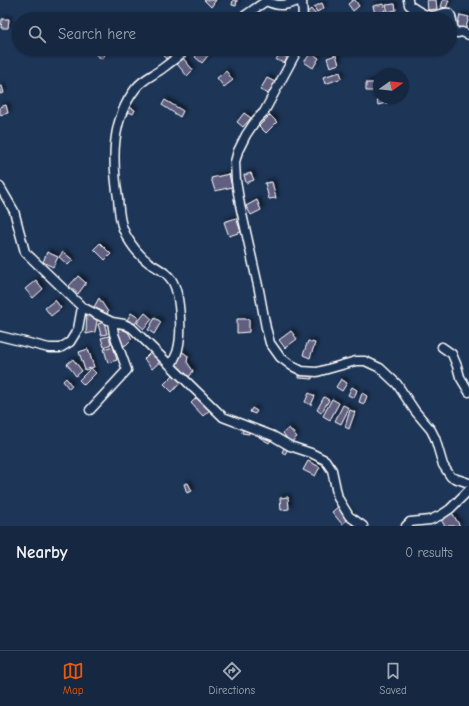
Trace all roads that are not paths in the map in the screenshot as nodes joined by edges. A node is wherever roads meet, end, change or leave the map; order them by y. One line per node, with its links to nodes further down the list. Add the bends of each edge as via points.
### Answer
1 (266, 0): 2 (street, via 276,6); 4 (street)
2 (301, 0): 5 (street)
3 (408, 0): 6 (street, via 409,5)
4 (250, 12)
5 (302, 12)
6 (420, 12)
7 (457, 33): 8 (street)
8 (469, 35)
9 (178, 56): 16 (street, via 136,87 124,105 114,142 114,172 125,235 147,261 169,276 175,284 180,335 178,351)
10 (294, 56): 19 (street, via 264,112 246,135 235,162 240,205 270,343 280,357 302,371 317,372 356,361 365,361 380,368 397,384 431,430 443,465 451,477)
11 (0, 187): 12 (street, via 14,211 25,252)
12 (82, 307): 13 (street); 14 (street, via 78,329 70,342 60,348 49,348)
13 (112, 322): 16 (street, via 132,328); 18 (street, via 127,370)
14 (0, 336)
15 (442, 347): 17 (street, via 452,354 460,377)
16 (171, 366): 21 (street, via 223,417 325,460 332,470 338,498 349,516)
17 (469, 392)
18 (90, 410)
19 (469, 483)
20 (469, 490): 22 (street, via 441,515 430,520 410,522)
21 (363, 526)
22 (406, 526)

